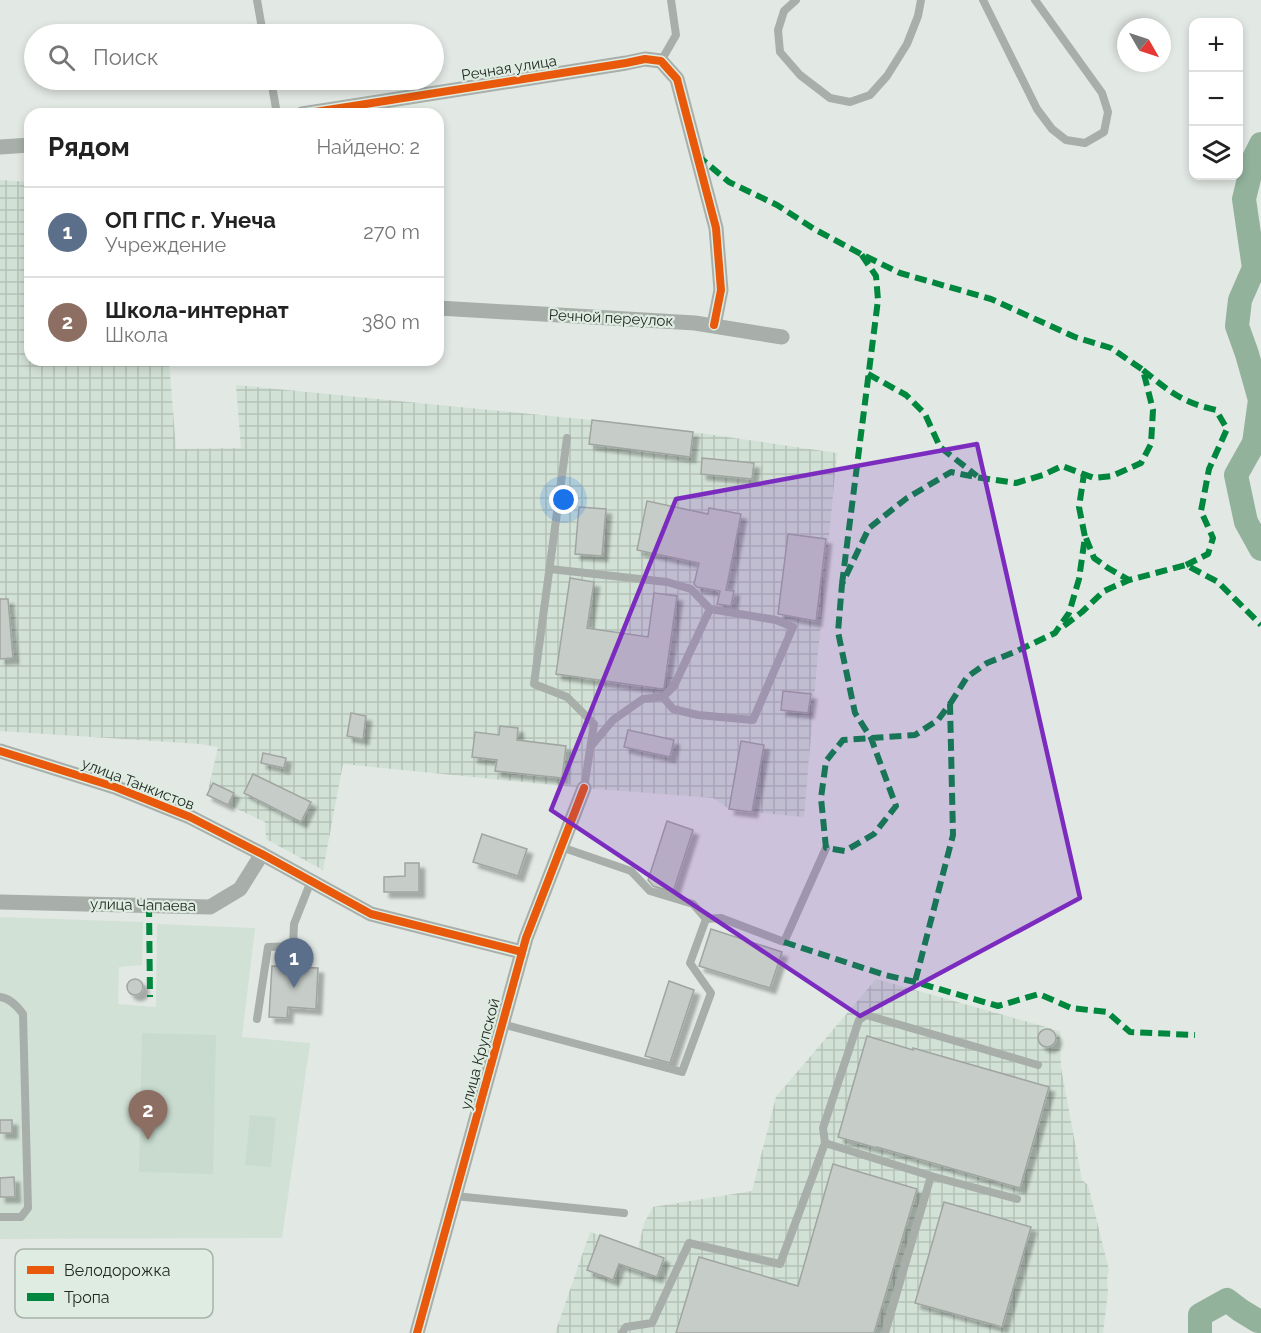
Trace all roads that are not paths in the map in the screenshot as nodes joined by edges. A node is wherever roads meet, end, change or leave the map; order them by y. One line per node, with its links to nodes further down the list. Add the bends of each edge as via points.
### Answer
1 (257, 0): 7 (lane)
2 (671, 0): 8 (lane, via 676,35)
3 (796, 0): 4 (lane, via 784,11 778,30 780,51 800,75 830,98 850,102 870,95 887,76 907,44)
4 (921, 0)
5 (983, 0): 6 (lane, via 1037,109 1066,140 1085,143 1104,132 1108,112 1102,93)
6 (1035, 0)
7 (261, 24)
8 (662, 61): 11 (street, Речная улица, via 645,59); 15 (street, via 677,79 716,228 721,290)
9 (273, 90): 10 (lane)
10 (276, 108)
11 (340, 108)
12 (24, 145): 13 (street)
13 (0, 147)
14 (444, 308): 15 (street, Речной переулок)
15 (714, 325): 16 (street, Речной переулок)
16 (782, 337)
17 (567, 438): 18 (lane)
18 (550, 569): 19 (lane, via 667,582 691,589); 21 (lane, via 534,684 567,697 594,724)
19 (710, 609): 20 (lane, via 674,686); 20 (lane, via 776,620 793,627 753,720 673,709)
20 (663, 697): 21 (lane, via 643,699 613,720)
21 (590, 747): 23 (lane)
22 (0, 751): 26 (street, улица Танкистов, via 126,791 190,817)
23 (584, 788): 24 (street, улица Крупской)
24 (561, 847): 29 (lane, via 631,871 650,891 693,904); 30 (street, улица Крупской)
25 (826, 848): 29 (lane, via 784,942 721,918)
26 (261, 854): 27 (street, улица Танкистов); 28 (street, улица Чапаева, via 240,889 210,907)
27 (311, 881): 30 (street, улица Танкистов, via 371,914); 32 (lane, via 294,924 293,946 268,946)
28 (0, 902)
29 (706, 919): 33 (lane, via 690,963 711,993 682,1072)
30 (522, 952): 33 (street, улица Крупской)
31 (0, 997): 40 (lane, via 17,1005 23,1014 28,1208 21,1217)
32 (257, 1020)
33 (502, 1024): 37 (street, улица Крупской)
34 (1038, 1065): 35 (lane, via 866,1015 859,1020 823,1128)
35 (825, 1143): 36 (lane); 42 (lane, via 780,1264 688,1243 652,1323 626,1327)
36 (931, 1176): 38 (lane); 43 (lane)
37 (455, 1196): 39 (lane); 41 (street, улица Крупской)
38 (1017, 1199)
39 (624, 1213)
40 (0, 1217)
41 (417, 1333)
42 (622, 1333)
43 (885, 1333)

